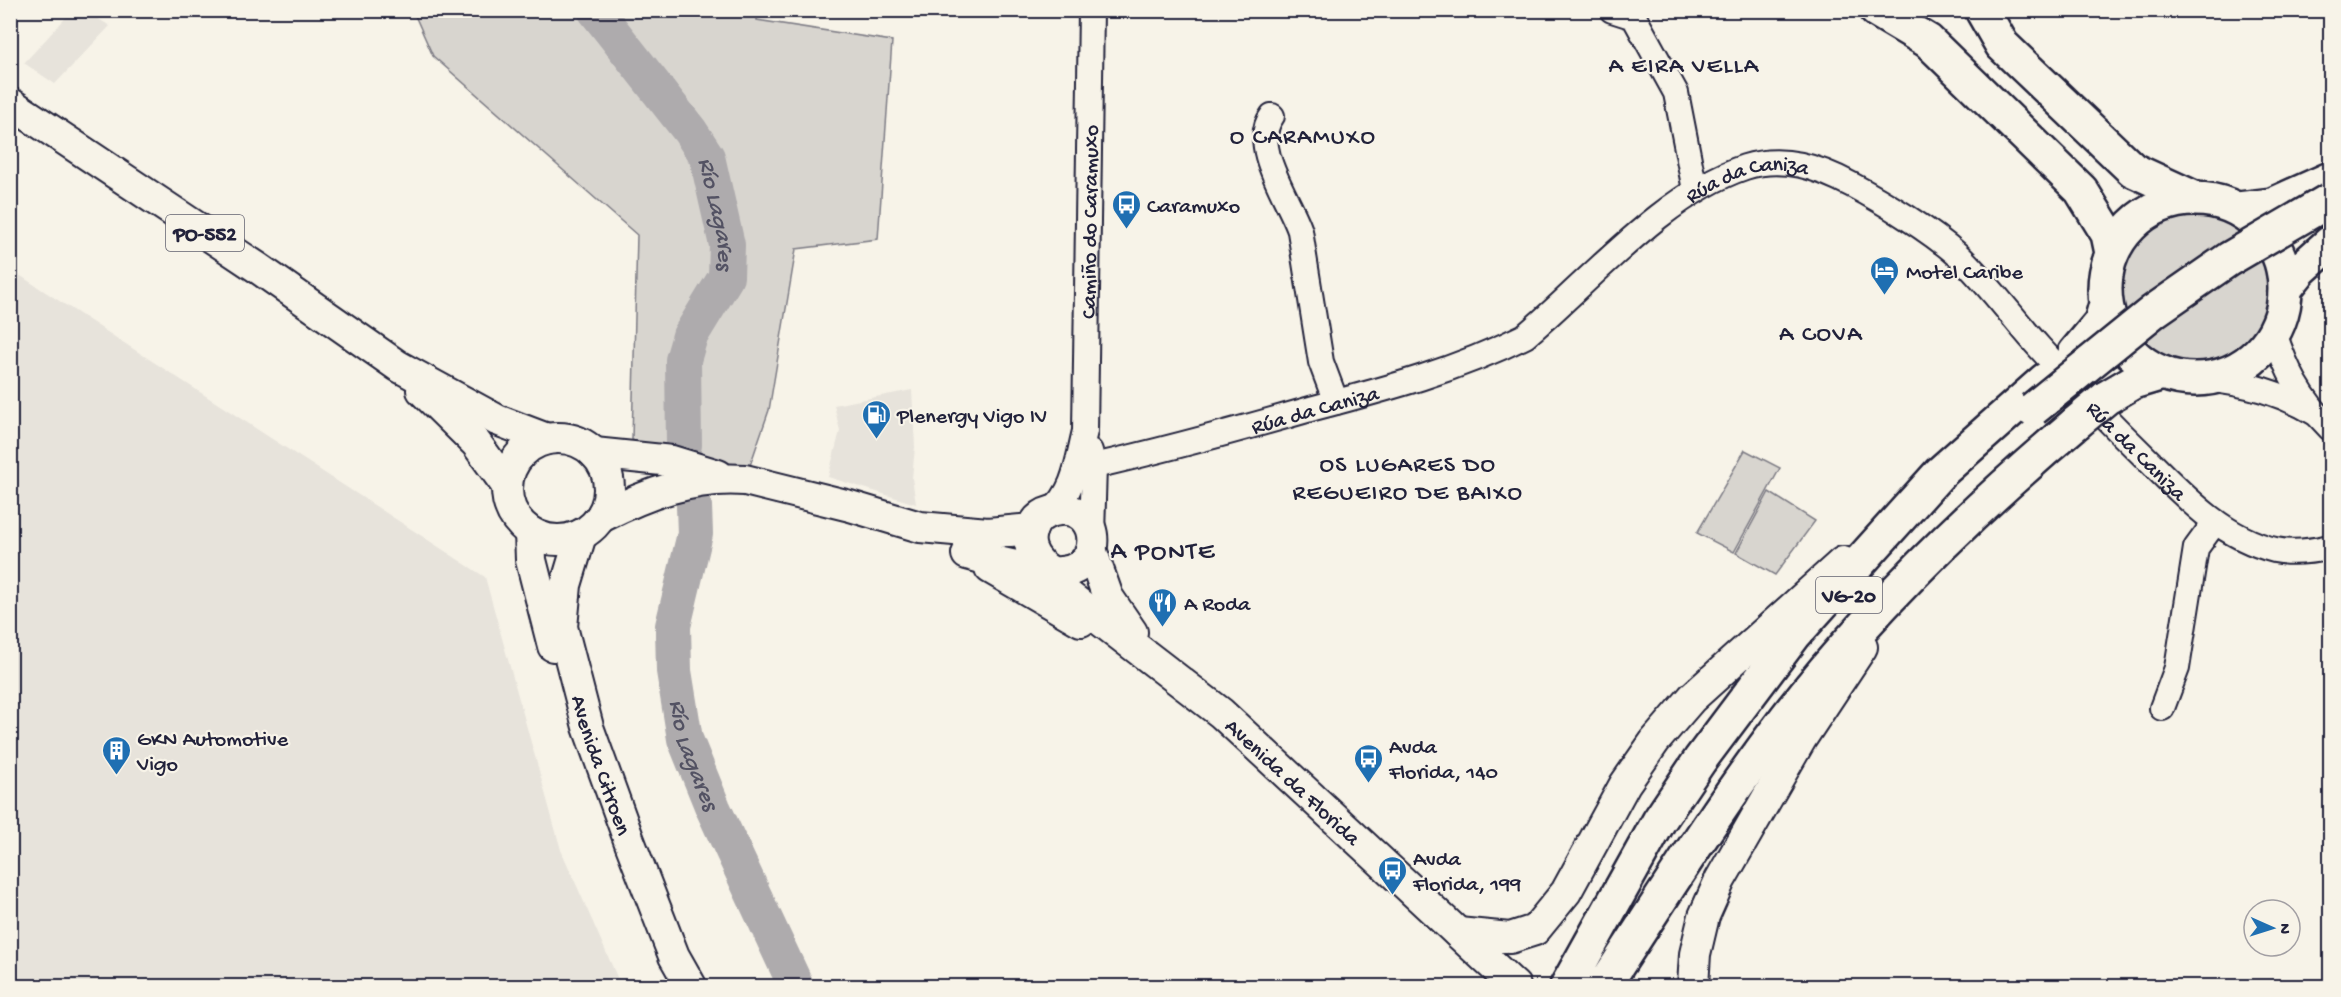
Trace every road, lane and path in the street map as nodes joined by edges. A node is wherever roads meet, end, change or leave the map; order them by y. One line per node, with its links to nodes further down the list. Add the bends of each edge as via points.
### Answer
1 (1091, 10): 27 (street, Camiño do Caramuxo)
2 (1612, 10): 12 (street, via 1634,17 1676,93)
3 (1876, 10): 7 (highway)
4 (1899, 10): 7 (highway)
5 (1963, 10): 8 (highway)
6 (1982, 10): 8 (highway)
7 (1929, 41): 18 (highway, via 2081,190 2108,234)
8 (2002, 45): 13 (highway, via 2133,170)
9 (10, 103): 22 (main road, PO-552)
10 (1272, 116): 25 (street, via 1267,123 1268,153 1274,177 1300,231 1321,362)
11 (2331, 179): 15 (highway, via 2272,205)
12 (1695, 190): 25 (street, Rúa da Caniza, via 1672,205 1525,336 1455,367); 35 (street, Rúa da Caniza, via 1747,166 1772,162 1803,164 1868,194 1957,255 2109,422)
13 (2194, 198): 15 (highway); 18 (highway, via 2154,208 2136,220)
14 (2331, 200): 46 (highway, VG-20, bridge, via 2229,259 2154,311 2025,417 1903,537 1830,617 1773,687)
15 (2238, 209): 19 (highway, via 2257,223 2272,243 2282,265)
16 (2331, 216): 46 (highway, VG-20, via 2239,268 2157,324 1977,482 1865,598)
17 (2331, 243): 19 (highway, via 2301,268)
18 (2112, 254): 20 (highway, via 2105,287)
19 (2285, 289): 21 (highway)
20 (2106, 304): 23 (highway, via 2115,330 2132,353); 31 (highway, via 2101,322 2075,353)
21 (2274, 332): 24 (highway, via 2245,364); 26 (street, via 2296,387)
22 (398, 366): 28 (main road, via 497,420); 33 (main road, via 476,443)
23 (2163, 373): 24 (highway); 39 (highway, bridge, via 2133,381 2106,398)
24 (2204, 379): 26 (street, via 2261,387 2291,399)
25 (1336, 402): 30 (street, Rúa da Caniza)
26 (2324, 421)
27 (1085, 431): 30 (street, Camiño do Caramuxo); 34 (street, Camiño do Caramuxo, via 1072,484 1060,504)
28 (547, 439): 29 (main road, via 568,439); 33 (main road, via 519,456)
29 (594, 453): 32 (main road, Avenida da Florida); 36 (main road, via 609,484 608,501)
30 (1094, 466): 40 (street, Camiño do Caramuxo)
31 (1940, 472): 47 (main road, via 1692,698 1625,784 1566,892 1535,930 1510,938); 48 (highway, via 1794,635 1736,710 1659,821)
32 (675, 473): 36 (main road, Avenida da Florida); 37 (main road, Avenida da Florida, via 730,479 850,506)
33 (507, 486): 38 (main road, via 509,504)
34 (1042, 520): 37 (main road, Avenida da Florida, via 988,533); 40 (main road, via 1064,509 1077,513 1087,522); 43 (main road, via 1029,542 1041,566)
35 (2214, 522): 41 (street, Rúa da Caniza, via 2276,550 2310,552); 45 (street, via 2196,549 2176,668)
36 (591, 526): 38 (main road, via 564,540 546,539); 51 (main road, Avenida Citroen, via 566,585 562,627 588,727 622,822 674,957)
37 (920, 528): 42 (main road, Avenida da Florida)
38 (530, 532): 50 (main road, via 531,560 612,852 656,965)
39 (1951, 535): 49 (highway, via 1888,600 1787,717 1735,788); 53 (main road, via 1929,568 1842,674 1767,796 1704,916 1695,954)
40 (1092, 543): 43 (main road, via 1083,565 1068,572); 44 (main road, Avenida da Florida, via 1107,597)
41 (2331, 547)
42 (967, 554): 43 (main road, Avenida da Florida, via 1011,567); 44 (main road, Avenida da Florida, via 1130,649)
43 (1052, 572): 44 (main road, Avenida da Florida, via 1065,593)
44 (1147, 654): 47 (main road, Avenida da Florida, via 1221,713)
45 (2162, 708)
46 (1695, 808): 48 (highway, VG-20); 49 (highway, VG-20)
47 (1458, 933): 52 (main road, Avenida da Florida)
48 (1573, 976)
49 (1604, 986)
50 (669, 987)
51 (691, 987)
52 (1515, 987)
53 (1693, 987)

